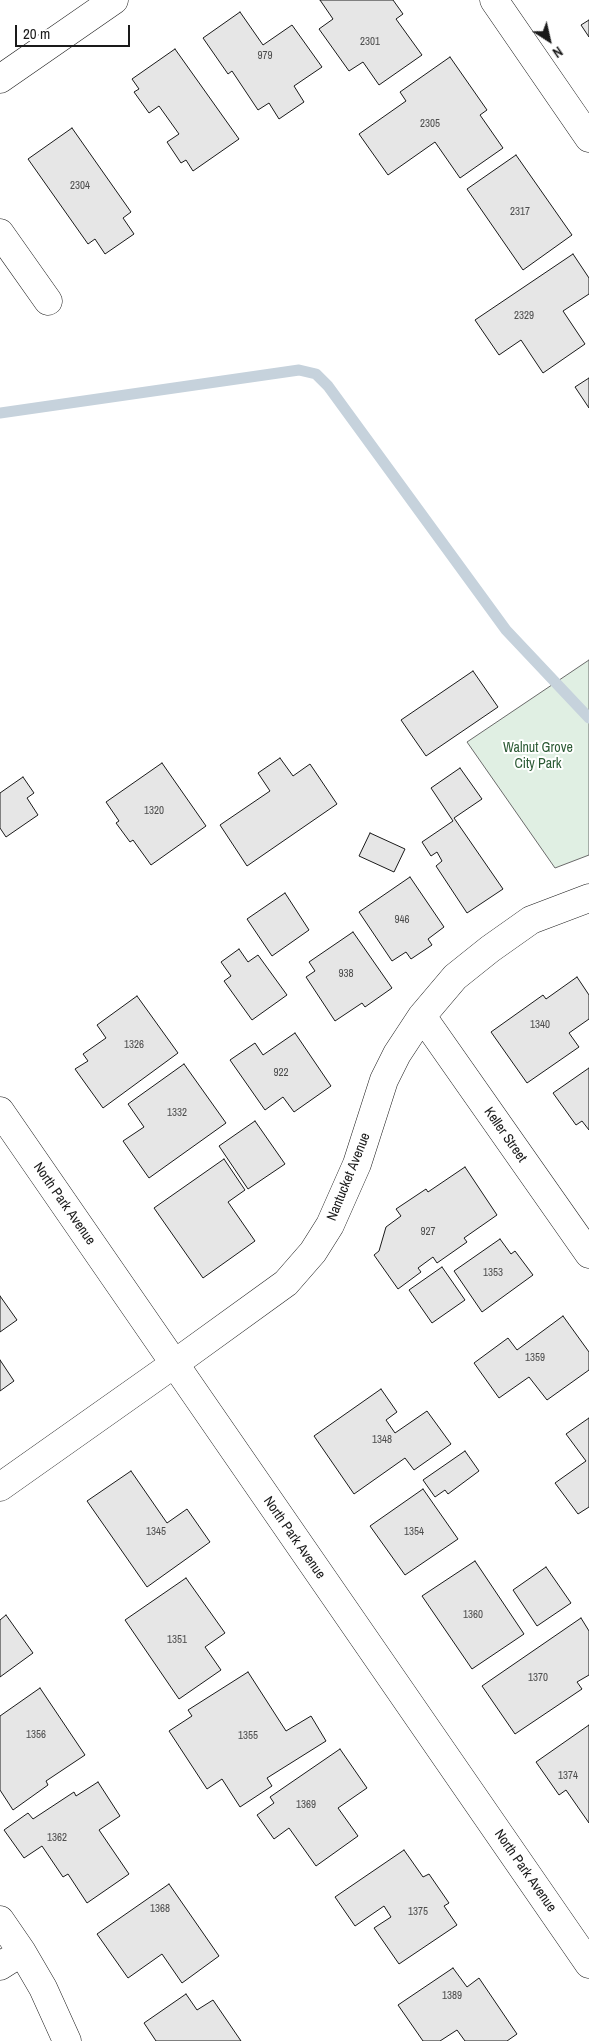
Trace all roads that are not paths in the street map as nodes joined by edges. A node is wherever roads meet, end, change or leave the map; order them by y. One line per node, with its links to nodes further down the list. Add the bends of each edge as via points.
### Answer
1 (114, 0): 3 (street)
2 (494, 0): 4 (street)
3 (0, 79)
4 (589, 138)
5 (0, 233): 6 (street)
6 (48, 301)
7 (589, 898): 8 (street, Nantucket Avenue, via 531,920 498,943 455,978)
8 (422, 1016): 10 (street, Keller Street); 11 (street, Nantucket Avenue, via 396,1054 340,1205 313,1252 286,1283)
9 (0, 1111): 11 (street, North Park Avenue)
10 (589, 1254)
11 (174, 1364): 12 (street, Nantucket Avenue); 15 (street, North Park Avenue)
12 (0, 1487)
13 (0, 1920): 14 (street)
14 (11, 1959): 16 (street, via 43,1988)
15 (589, 1964)
16 (67, 2041)

